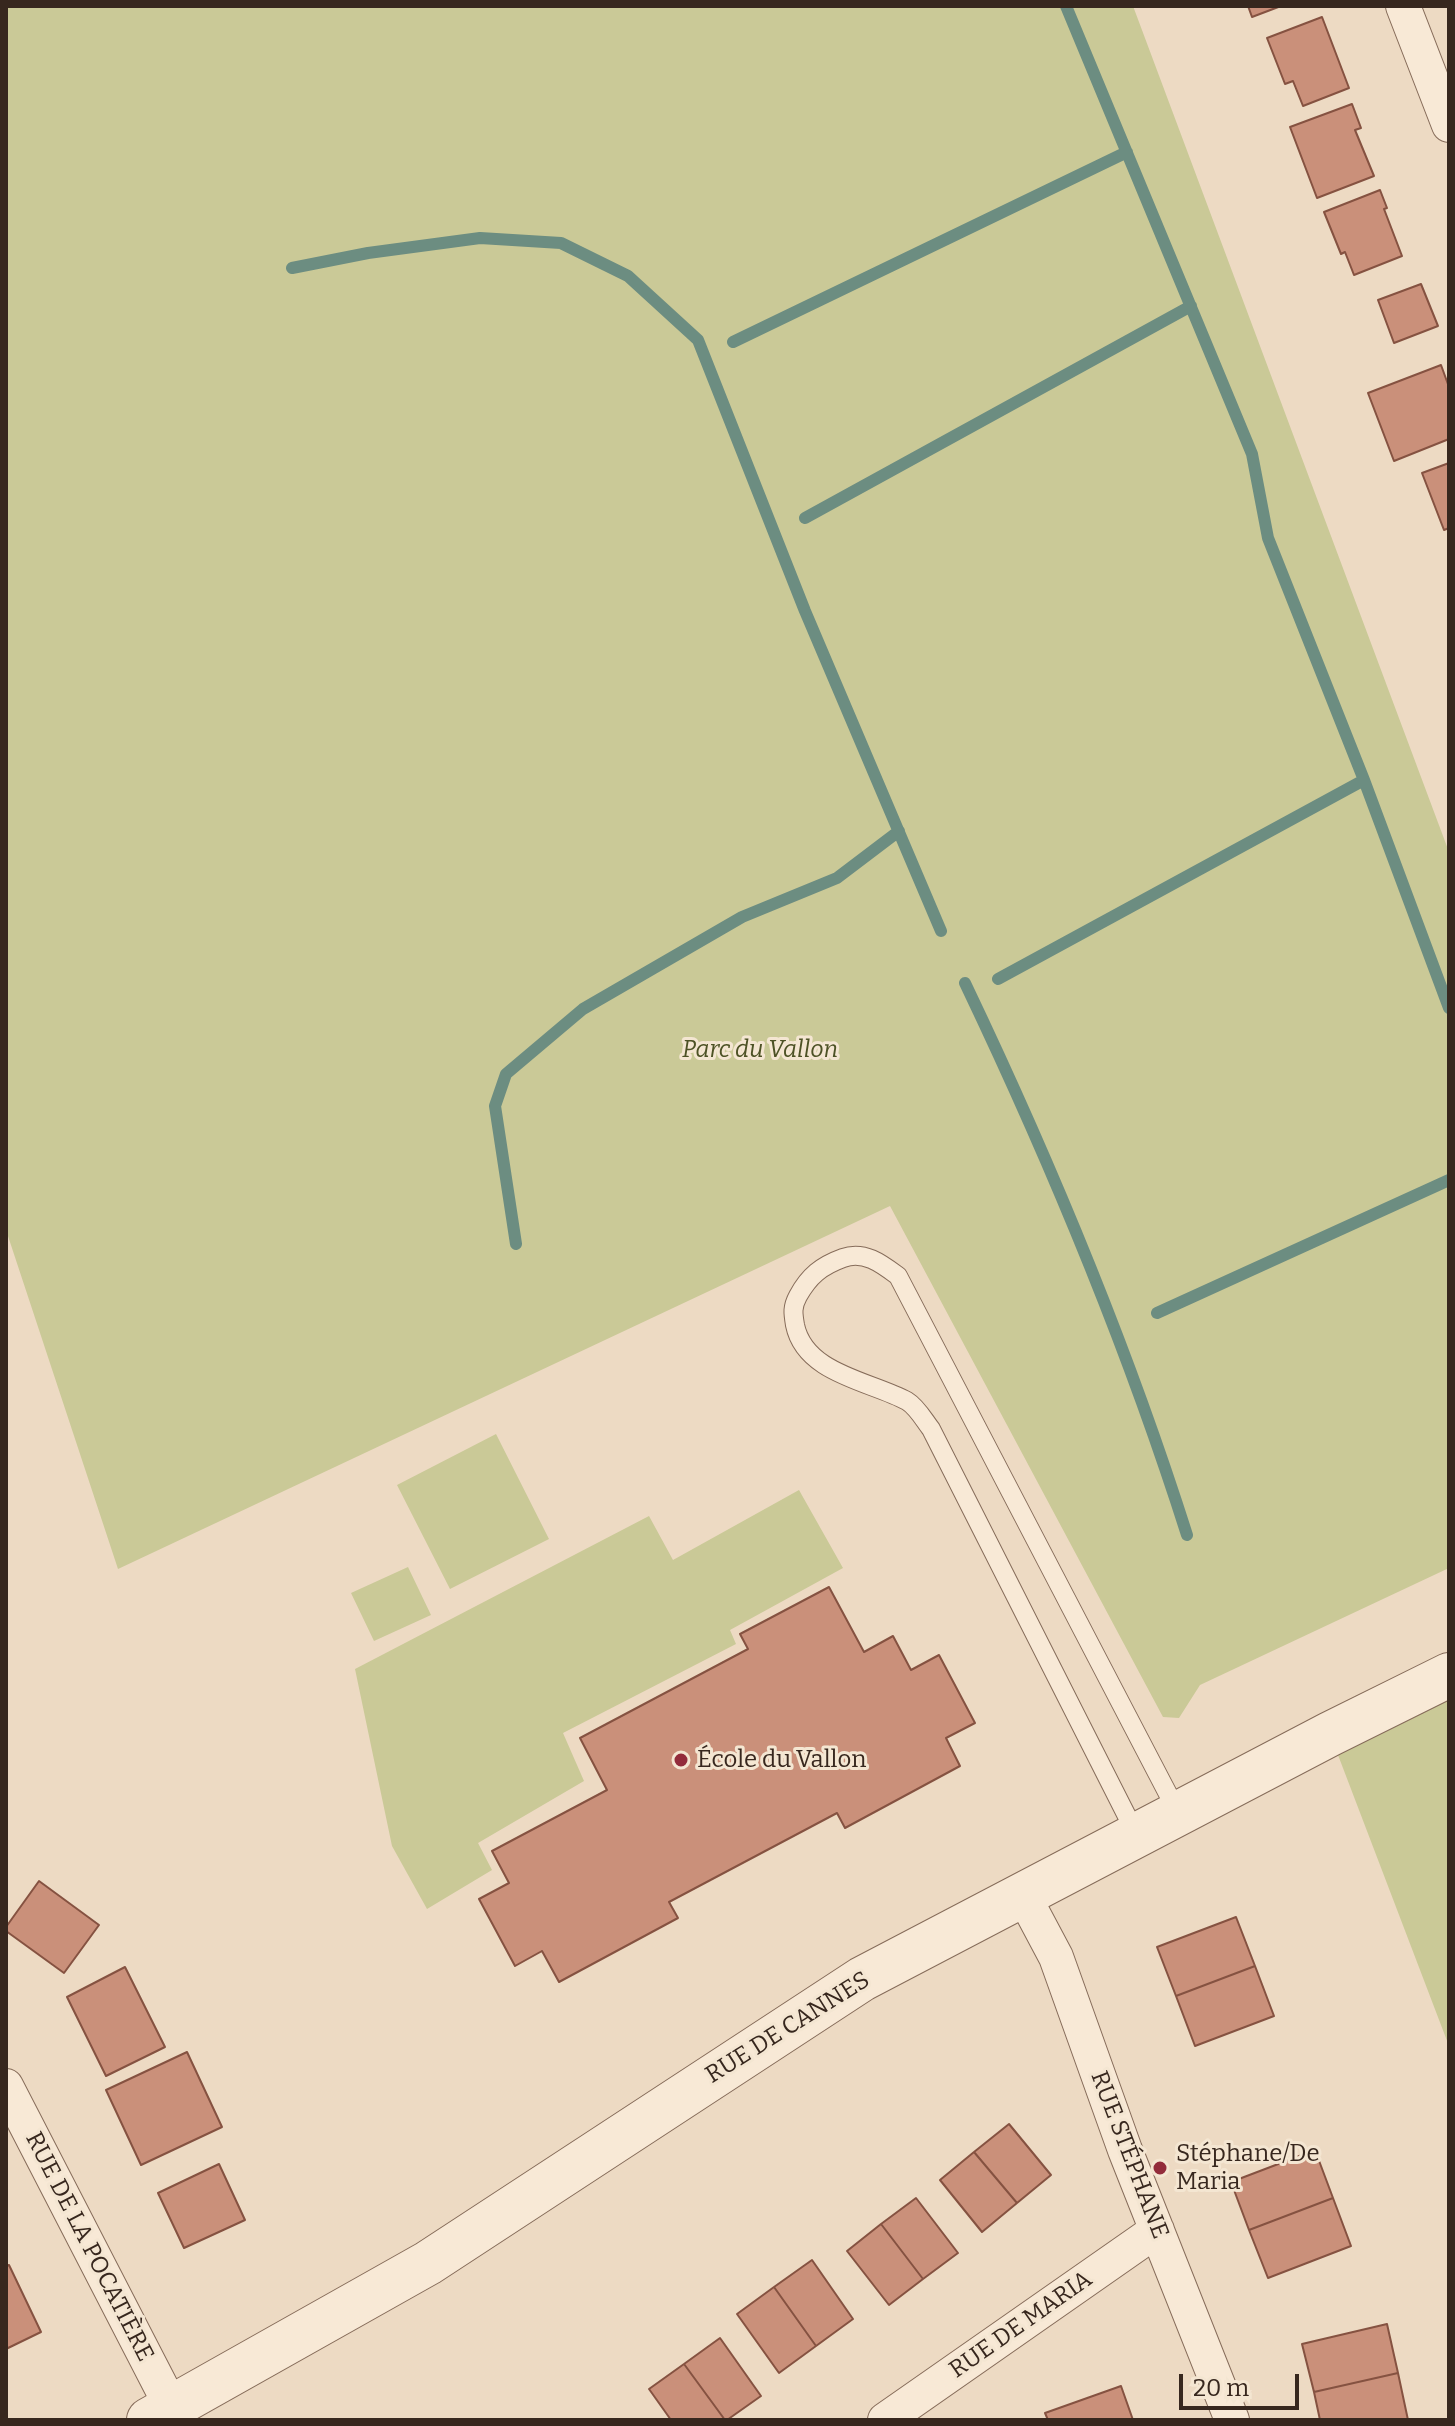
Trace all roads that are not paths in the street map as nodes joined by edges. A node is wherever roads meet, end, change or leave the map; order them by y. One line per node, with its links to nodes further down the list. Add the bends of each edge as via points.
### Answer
1 (1403, 6): 2 (street)
2 (1449, 125)
3 (1449, 1675): 4 (street, RUE DE CANNES)
4 (1179, 1815): 5 (street, RUE DE CANNES); 5 (lane, via 898,1276 876,1260 852,1255 828,1264 808,1277 792,1306 796,1330 809,1355 911,1403 931,1429)
5 (1137, 1836): 6 (street, RUE DE CANNES)
6 (1022, 1893): 8 (street, RUE STÉPHANE, via 1056,1957); 9 (street, RUE DE CANNES, via 862,1979 428,2263)
7 (6, 2086): 9 (street, RUE DE LA POCATIÈRE)
8 (1157, 2230): 10 (street, RUE DE MARIA); 11 (street, RUE STÉPHANE)
9 (161, 2414)
10 (885, 2420)
11 (1232, 2420)

